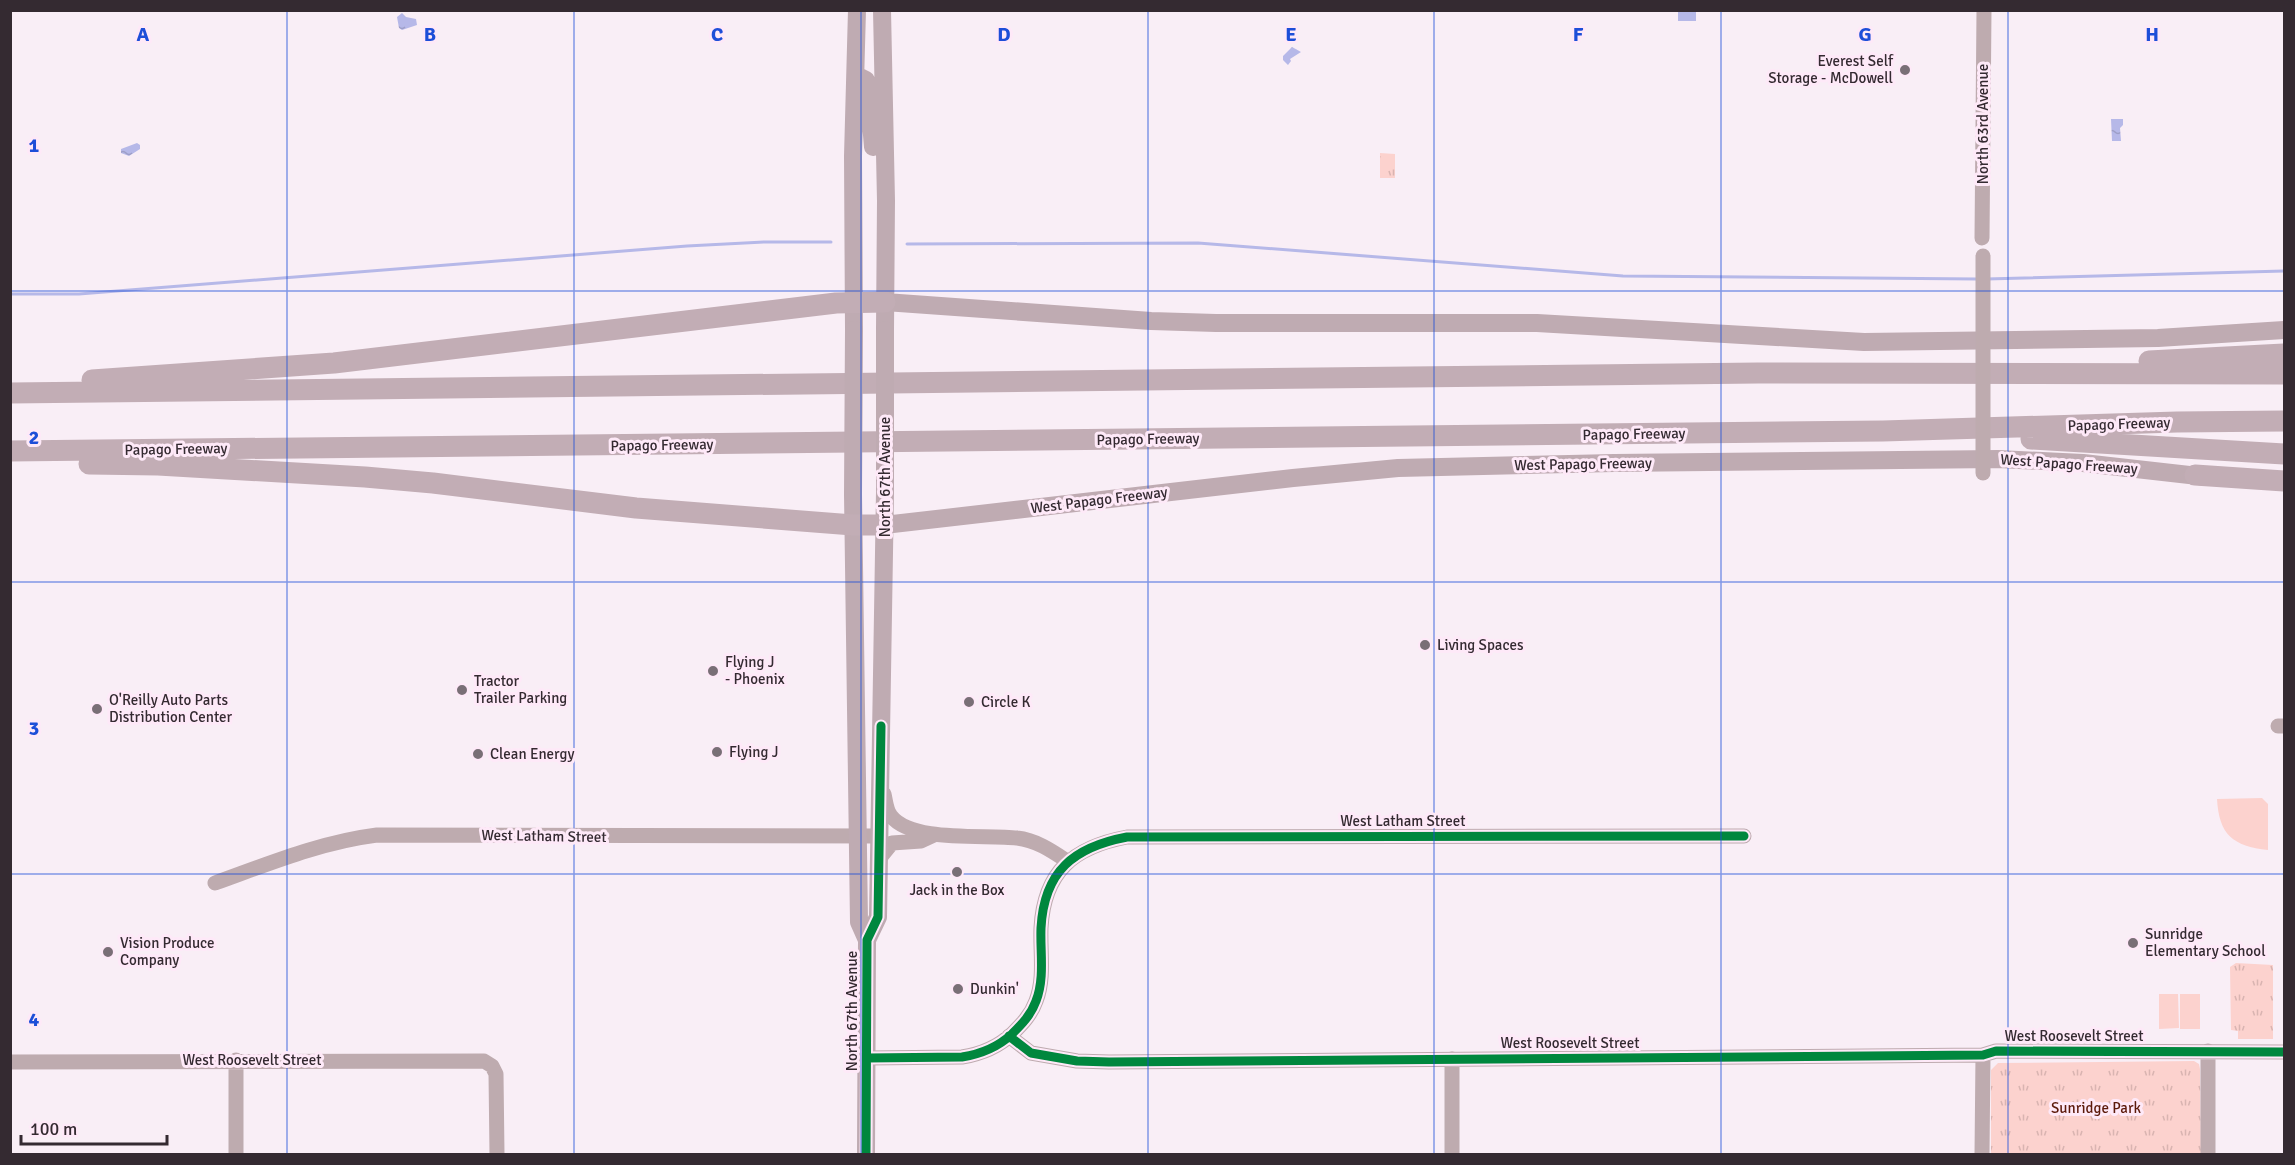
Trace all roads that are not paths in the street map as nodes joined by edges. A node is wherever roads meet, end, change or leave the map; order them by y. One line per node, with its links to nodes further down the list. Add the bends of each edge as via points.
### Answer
1 (857, 10): 4 (main road, North 67th Avenue)
2 (882, 10): 5 (main road, North 67th Avenue)
3 (1984, 10): 6 (street, North 63rd Avenue)
4 (855, 75): 5 (main road, via 866,80 868,86 874,162); 8 (main road, North 67th Avenue)
5 (886, 201): 9 (main road, North 67th Avenue, via 886,261)
6 (1982, 238)
7 (1983, 256): 21 (street, bridge)
8 (854, 302): 9 (highway); 14 (highway, via 334,363); 25 (main road, North 67th Avenue, bridge)
9 (894, 303): 10 (main road, via 1161,321 1537,323 1864,342 2158,338); 26 (main road, North 67th Avenue, bridge, via 885,330)
10 (2284, 330)
11 (2284, 354): 12 (highway, via 2151,360)
12 (2089, 374): 13 (highway); 15 (highway, via 1758,373)
13 (2284, 374)
14 (10, 388)
15 (10, 393)
16 (2284, 421): 17 (highway, Papago Freeway)
17 (1883, 430): 18 (highway, Papago Freeway); 19 (highway)
18 (10, 451)
19 (2284, 454)
20 (10, 464): 25 (highway, via 158,465 365,477 636,508)
21 (1983, 473)
22 (2196, 476): 23 (highway); 24 (main road, West Papago Freeway); 26 (main road, West Papago Freeway, via 2083,463 1998,459 1398,468)
23 (2284, 482)
24 (2284, 486)
25 (853, 525): 26 (highway); 29 (main road, North 67th Avenue)
26 (884, 525): 27 (main road, North 67th Avenue)
27 (880, 770): 28 (street, via 889,814 903,825); 30 (main road, North 67th Avenue)
28 (933, 835): 32 (street, via 919,841 892,843); 33 (street, via 1017,838 1044,847)
29 (859, 836): 30 (street, West Latham Street); 34 (street, West Latham Street, via 377,836 322,846); 35 (main road, North 67th Avenue, via 859,922)
30 (879, 836): 32 (main road, North 67th Avenue)
31 (1744, 836): 33 (street, West Latham Street, via 1127,837 1106,840)
32 (879, 859): 35 (main road, North 67th Avenue, via 878,917)
33 (1067, 861): 36 (street, via 1050,887 1043,910 1039,993 1029,1015)
34 (215, 883)
35 (867, 940): 40 (main road, North 67th Avenue)
36 (1013, 1033): 40 (street, via 983,1052 962,1057); 41 (street, West Roosevelt Street, via 1031,1053 1077,1061)
37 (2208, 1052): 38 (street, West Roosevelt Street); 39 (street, West Roosevelt Street); 49 (street)
38 (2284, 1052)
39 (1983, 1055): 41 (street, West Roosevelt Street); 48 (street)
40 (867, 1058): 46 (main road, North 67th Avenue)
41 (1452, 1059): 47 (street)
42 (236, 1060): 43 (street, West Roosevelt Street); 44 (street); 45 (street, West Roosevelt Street, via 479,1061 492,1066 497,1078)
43 (10, 1062)
44 (236, 1155)
45 (497, 1155)
46 (866, 1155)
47 (1452, 1155)
48 (1982, 1155)
49 (2208, 1155)

